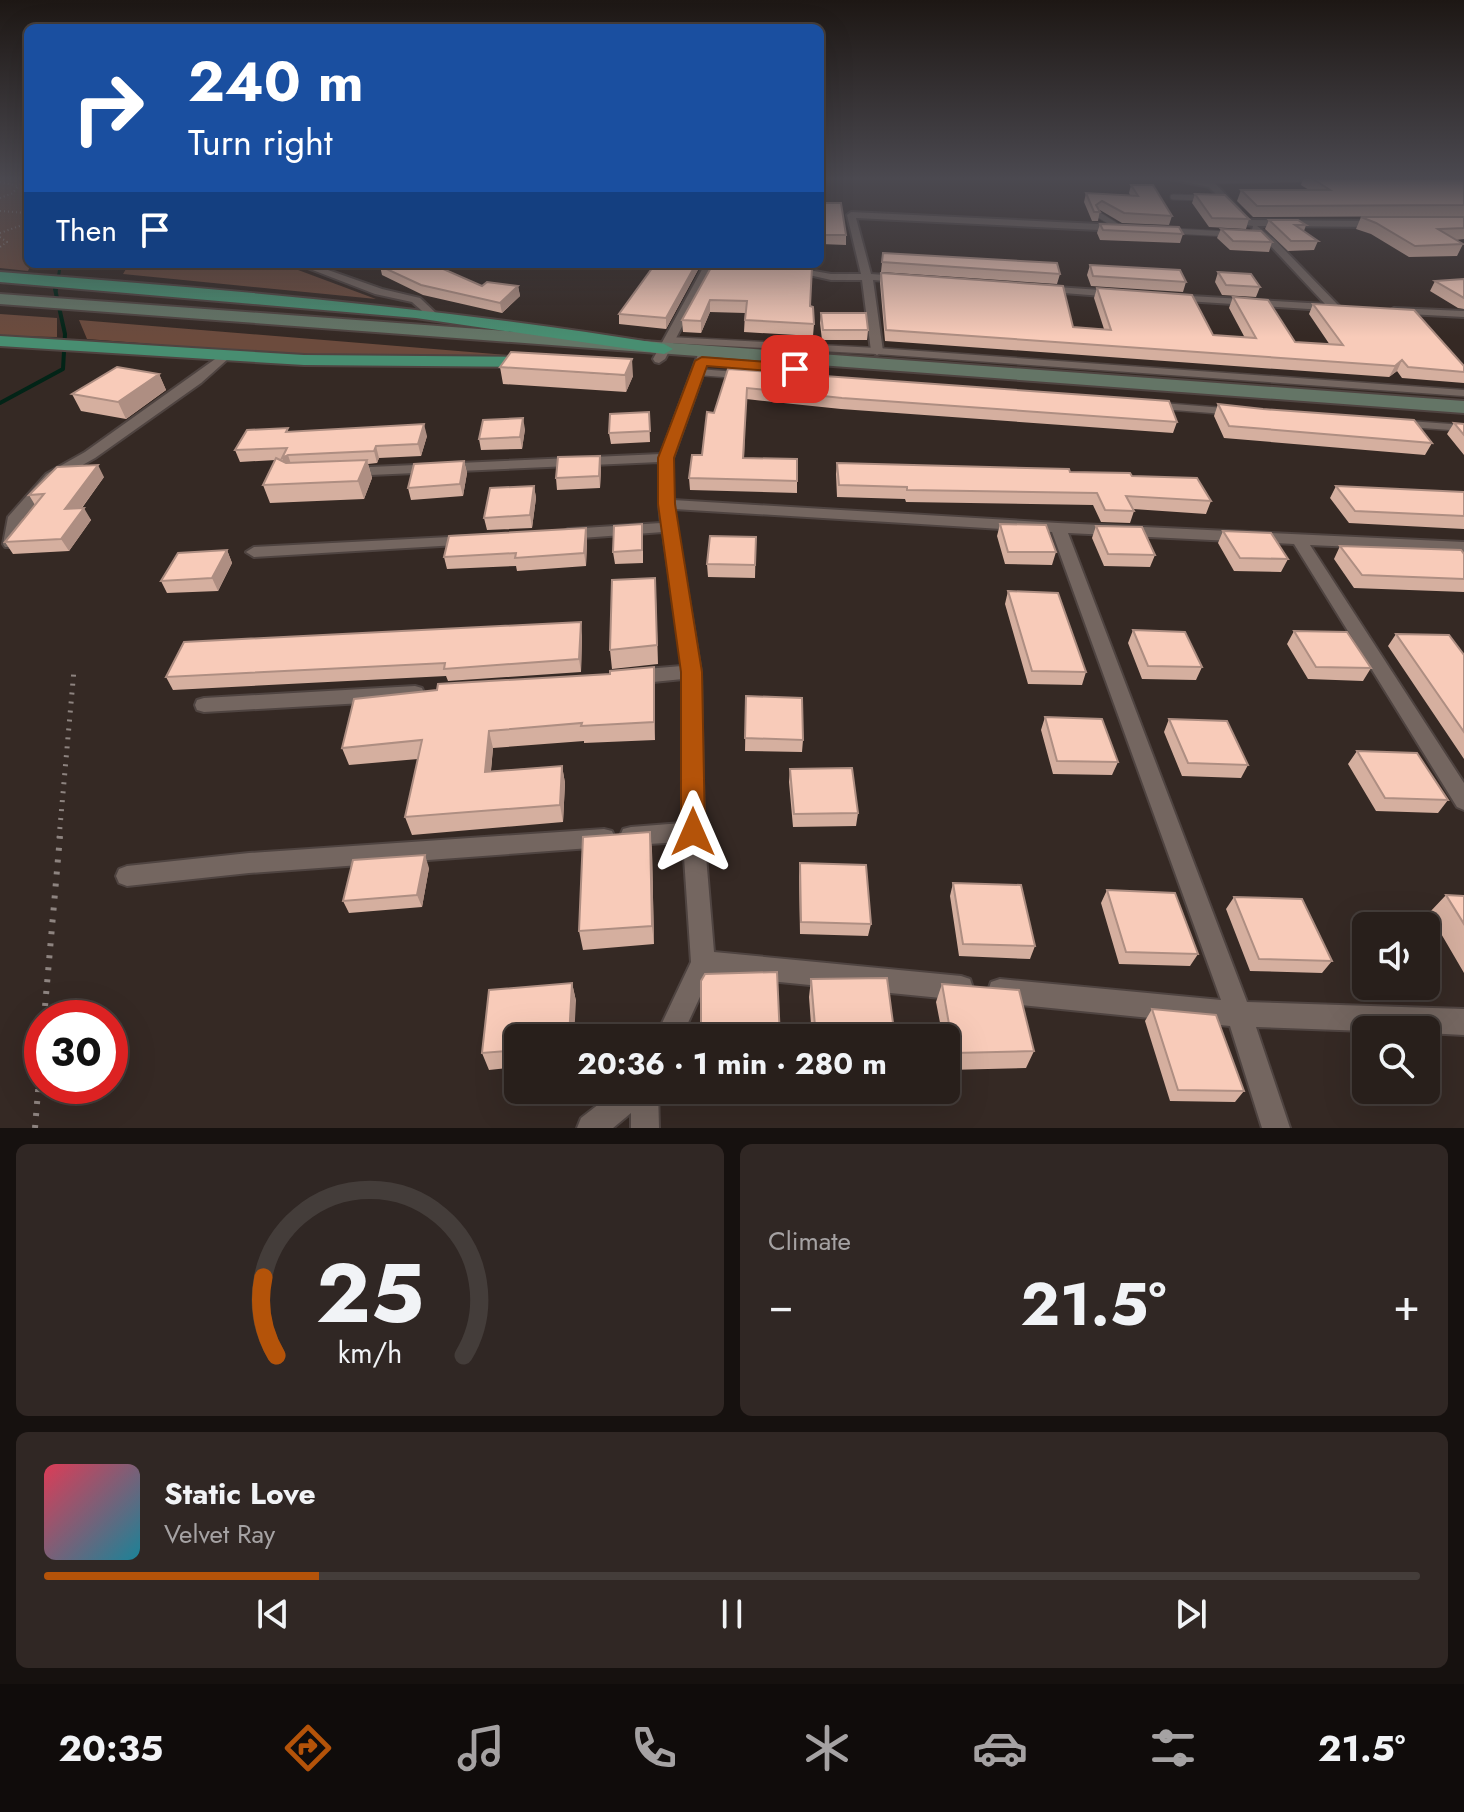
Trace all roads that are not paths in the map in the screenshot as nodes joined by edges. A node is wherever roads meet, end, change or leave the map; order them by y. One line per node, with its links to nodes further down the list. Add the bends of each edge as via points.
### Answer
1 (855, 232): 11 (street)
2 (1180, 232): 4 (lane)
3 (1260, 232): 6 (street)
4 (1236, 234)
5 (1250, 235): 6 (lane)
6 (1264, 235): 18 (street)
7 (313, 268): 23 (street, via 416,300)
8 (713, 268): 25 (street)
9 (774, 268): 11 (street)
10 (0, 277): 23 (highway)
11 (867, 277): 12 (street); 26 (street)
12 (914, 280)
13 (1024, 288): 14 (street)
14 (1133, 295)
15 (1164, 297): 18 (street)
16 (0, 299): 17 (main road)
17 (28, 307): 20 (main road); 25 (main road)
18 (1336, 309): 19 (street)
19 (1352, 309)
20 (0, 310)
21 (1384, 310): 22 (street)
22 (1464, 314)
23 (434, 316): 25 (highway)
24 (0, 341): 27 (highway)
25 (664, 349): 26 (lane); 28 (highway); 30 (main road)
26 (877, 351): 32 (lane)
27 (225, 356): 29 (highway); 47 (street, via 90,455 51,477 16,517)
28 (584, 361)
29 (555, 362)
30 (702, 362): 31 (lane); 34 (main road); 36 (main road); 39 (street)
31 (745, 375)
32 (1464, 393)
33 (1151, 405): 35 (lane)
34 (1464, 407)
35 (1229, 411)
36 (1464, 416)
37 (1401, 424): 38 (lane)
38 (1464, 428)
39 (666, 458): 40 (street); 41 (street)
40 (339, 472)
41 (666, 504): 42 (street); 43 (street)
42 (670, 527): 44 (street); 50 (street)
43 (1058, 528): 45 (street); 58 (street)
44 (546, 535)
45 (1299, 539): 48 (street); 54 (street)
46 (484, 540): 49 (street)
47 (11, 544)
48 (1464, 547)
49 (254, 552)
50 (692, 672): 51 (street); 55 (street)
51 (616, 679)
52 (431, 693): 53 (street)
53 (204, 705)
54 (1464, 801)
55 (693, 832): 56 (street); 57 (street)
56 (127, 876)
57 (703, 963): 58 (street); 60 (street)
58 (1239, 1014): 59 (street); 65 (street)
59 (1464, 1022)
60 (675, 1024)
61 (621, 1104): 63 (street)
62 (645, 1104): 64 (street)
63 (591, 1128)
64 (645, 1128)
65 (1276, 1128)

